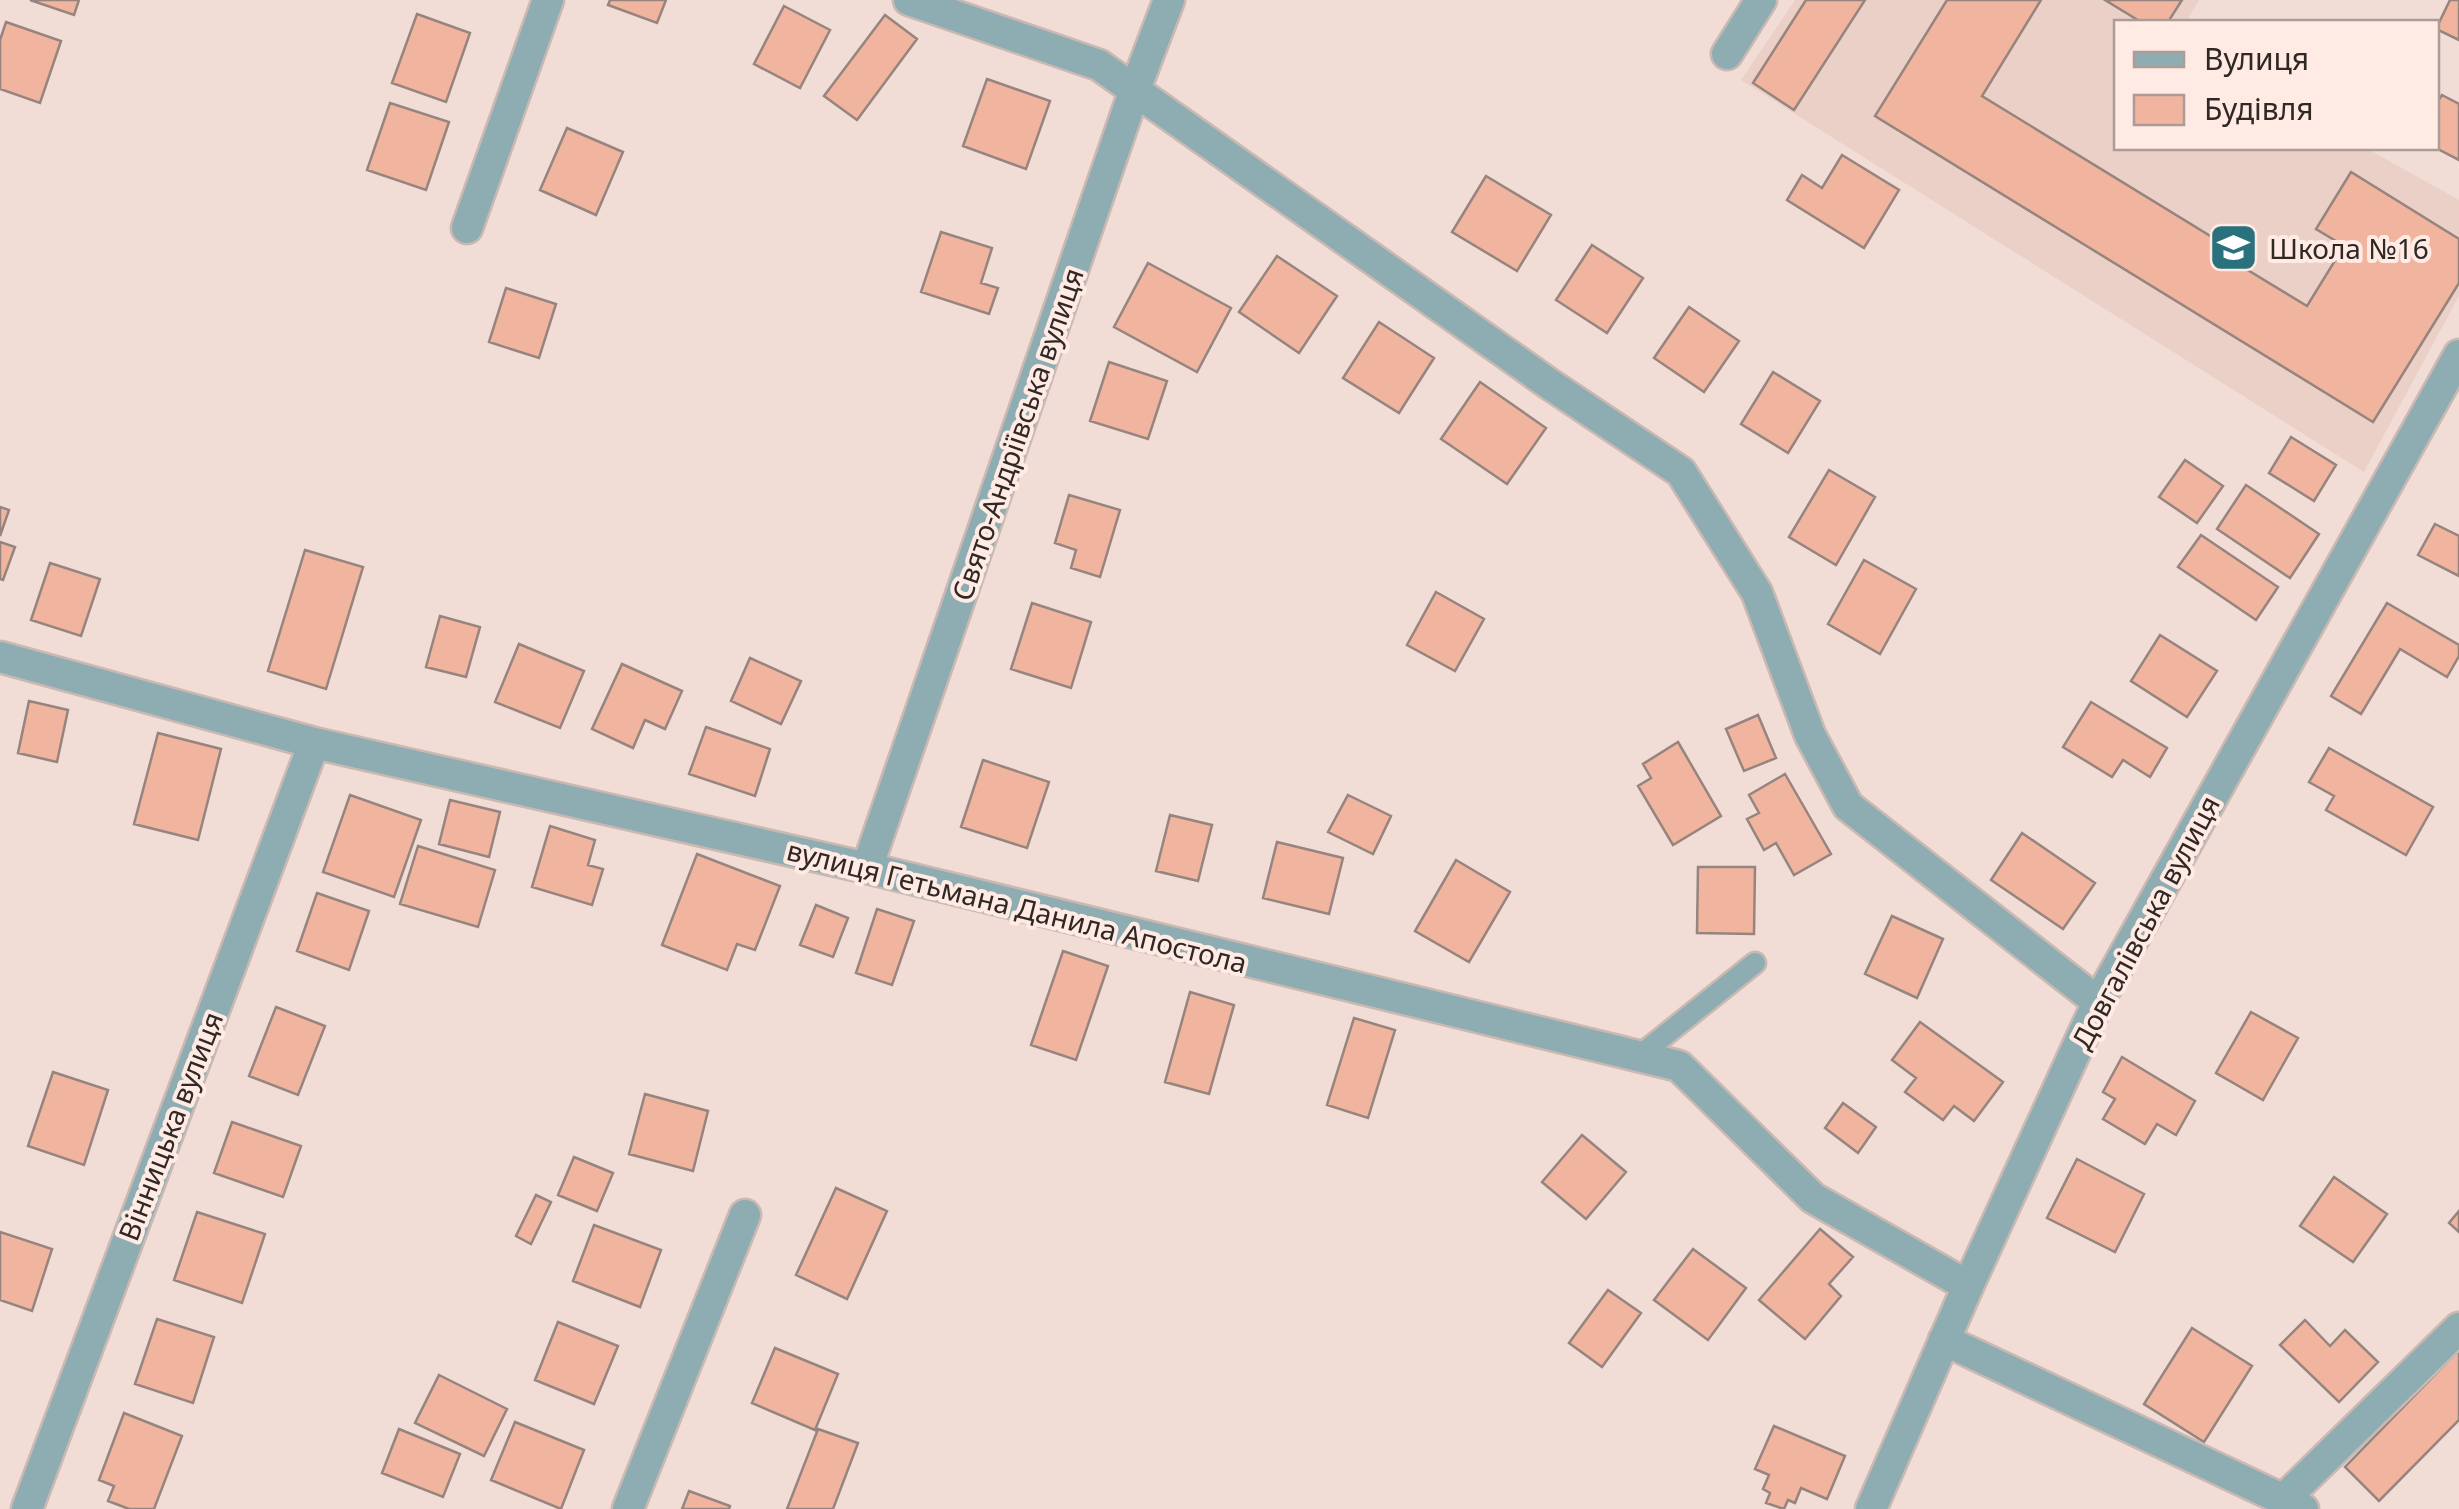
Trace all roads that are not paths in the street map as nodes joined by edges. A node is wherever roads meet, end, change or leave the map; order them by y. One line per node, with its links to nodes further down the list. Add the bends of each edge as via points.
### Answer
1 (548, 0): 7 (street)
2 (909, 0): 6 (street, via 1099,65)
3 (1169, 0): 6 (street, Свято-Андріївська вулиця)
4 (1761, 0): 5 (street)
5 (1727, 54)
6 (1134, 92): 11 (street, Свято-Андріївська вулиця); 13 (street, via 1681,472 1756,592 1810,735 1848,806)
7 (467, 228)
8 (2459, 355): 13 (street, Довгалівська вулиця)
9 (0, 657): 10 (street, вулиця Гетьмана Данила Апостола)
10 (314, 743): 11 (street, вулиця Гетьмана Данила Апостола); 20 (street, Вінницька вулиця)
11 (867, 868): 14 (street, вулиця Гетьмана Данила Апостола)
12 (1755, 963): 14 (lane)
13 (2098, 1002): 16 (street, Довгалівська вулиця)
14 (1639, 1056): 16 (street, вулиця Гетьмана Данила Апостола, via 1679,1066 1813,1198)
15 (745, 1216): 21 (street)
16 (1968, 1286): 18 (street, Довгалівська вулиця)
17 (2459, 1328): 19 (street)
18 (1944, 1340): 19 (street); 22 (street, Довгалівська вулиця)
19 (2294, 1504)
20 (27, 1509)
21 (628, 1509)
22 (1871, 1509)

